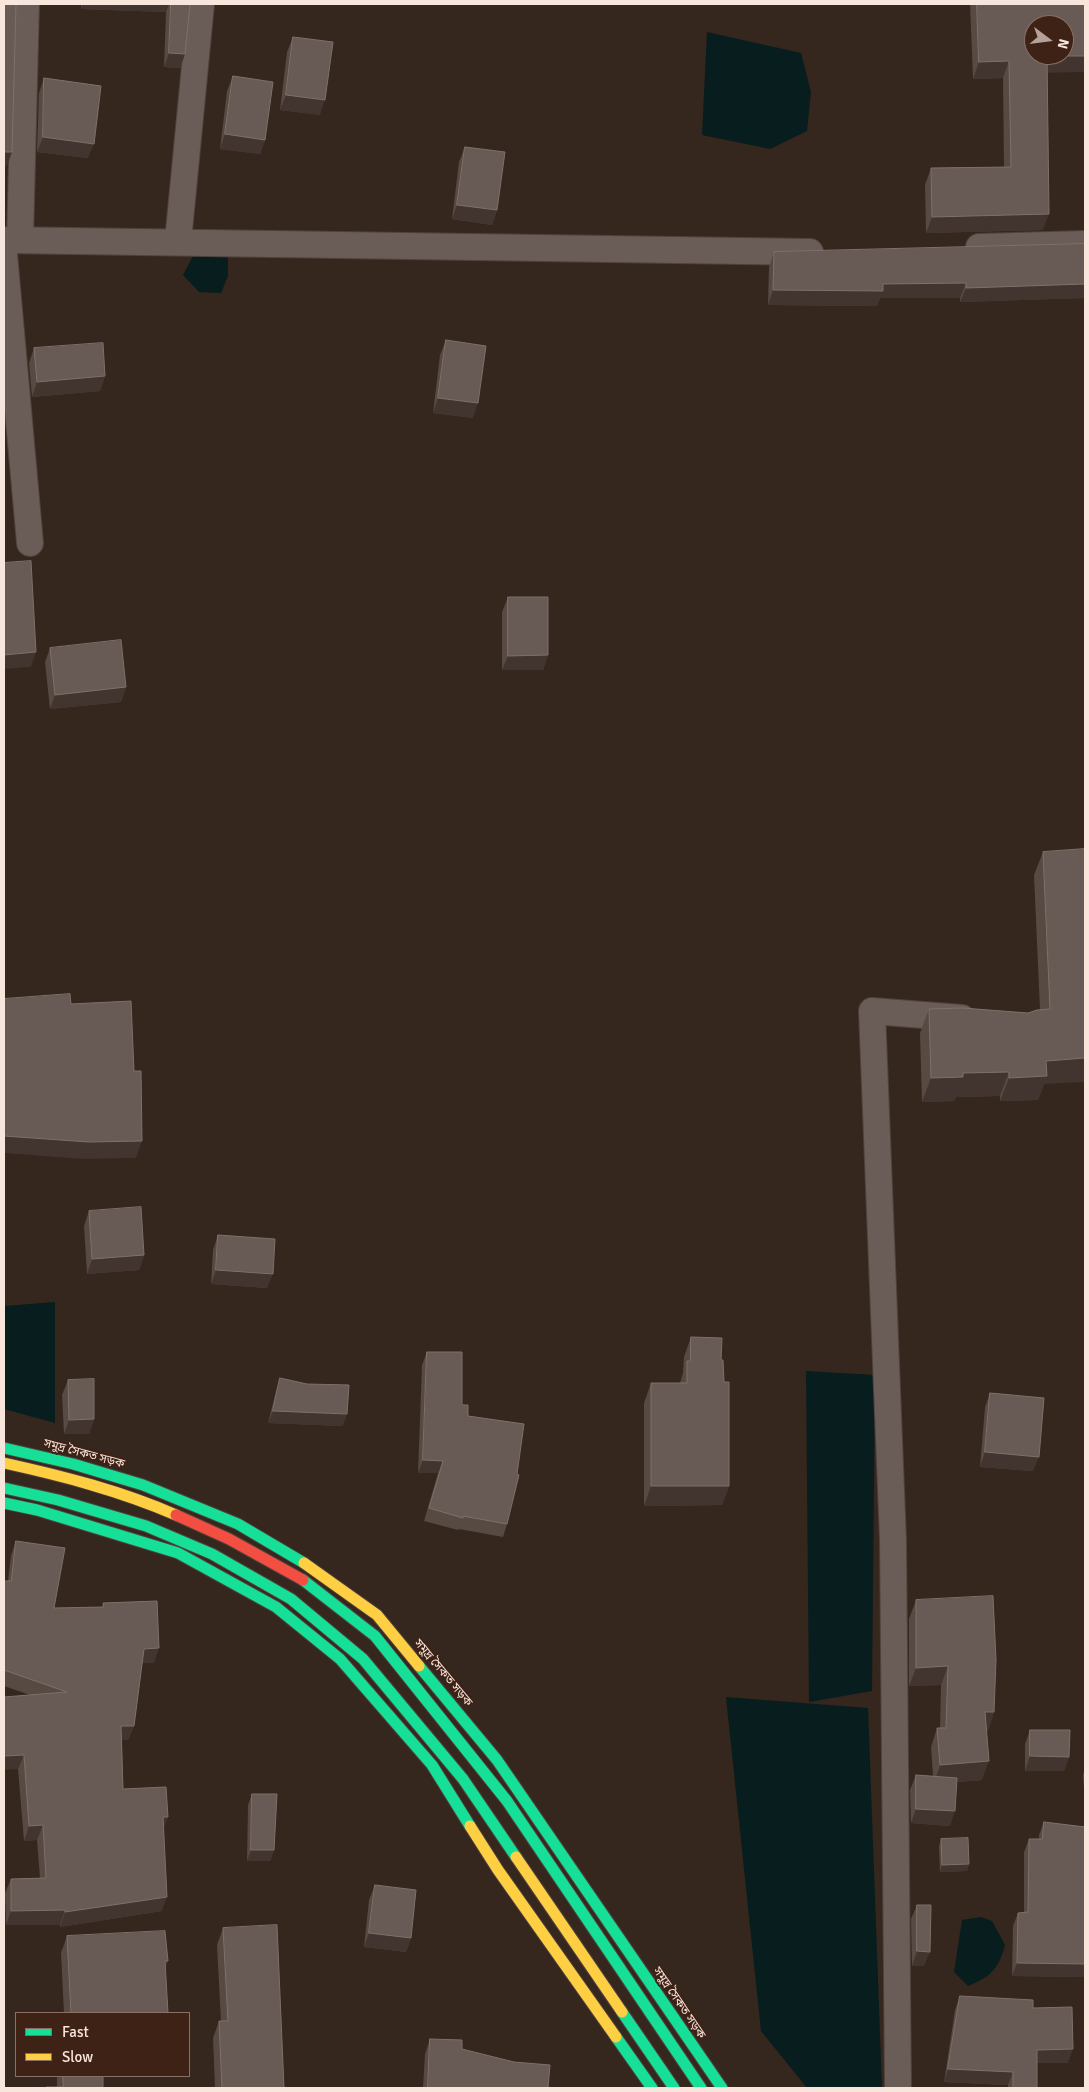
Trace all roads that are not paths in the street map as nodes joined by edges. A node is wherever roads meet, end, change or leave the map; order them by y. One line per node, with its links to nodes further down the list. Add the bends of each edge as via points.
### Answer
1 (26, 4): 5 (street)
2 (201, 4): 3 (street)
3 (178, 242): 5 (street); 7 (street)
4 (1085, 244): 6 (street)
5 (9, 245): 8 (street)
6 (958, 248)
7 (830, 251)
8 (30, 543)
9 (990, 1020): 18 (street, via 872,1011 893,1540)
10 (4, 1448): 17 (main road, সমুদ্র সৈকত সড়ক, via 135,1482 238,1524 307,1565 377,1615 497,1760)
11 (4, 1463): 16 (main road, via 64,1476 152,1505 229,1539 306,1581 375,1636 507,1802)
12 (4, 1488): 15 (main road, via 146,1526 212,1554 291,1599 363,1659 463,1778)
13 (4, 1503): 14 (main road, via 178,1553 276,1607 340,1659 432,1765 498,1870)
14 (652, 2088)
15 (674, 2088)
16 (701, 2088)
17 (722, 2088)
18 (898, 2088)

